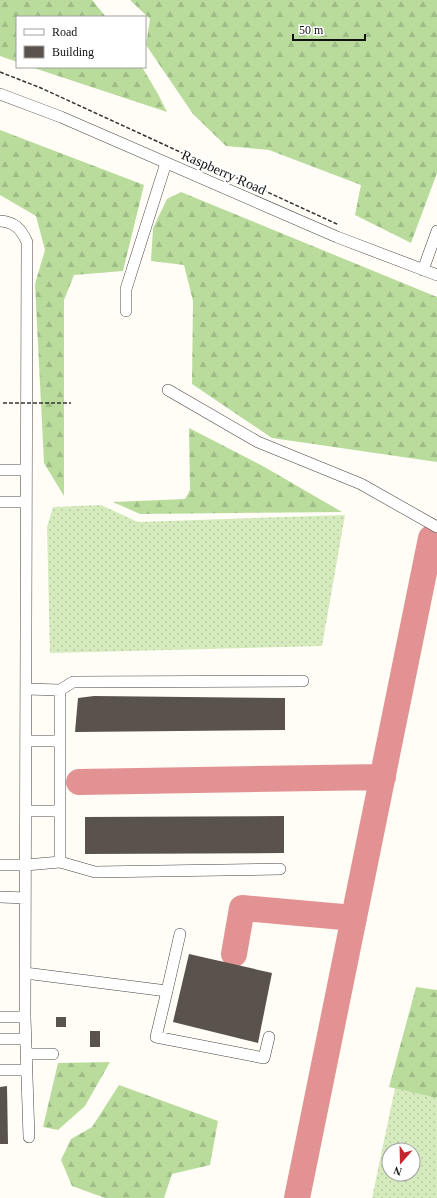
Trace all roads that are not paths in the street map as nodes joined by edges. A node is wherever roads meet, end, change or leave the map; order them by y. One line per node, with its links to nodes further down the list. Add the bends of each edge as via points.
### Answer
1 (0, 94): 2 (street, Raspberry Road, via 61,117)
2 (166, 163): 5 (street, Raspberry Road, via 337,237); 7 (street, via 126,289)
3 (0, 221): 10 (street, via 15,224 27,242)
4 (437, 231): 5 (street)
5 (423, 270): 6 (street, Raspberry Road)
6 (437, 275)
7 (126, 311)
8 (168, 390): 13 (street, via 258,442 361,484)
9 (0, 470): 10 (street)
10 (26, 470): 12 (street)
11 (0, 502): 12 (street)
12 (26, 502): 15 (street)
13 (437, 527)
14 (303, 681): 16 (street, via 73,682)
15 (26, 689): 16 (street); 17 (street)
16 (60, 690): 18 (street)
17 (26, 741): 18 (street); 20 (street)
18 (60, 741): 19 (street)
19 (60, 810): 20 (street); 21 (street)
20 (26, 811): 23 (street)
21 (60, 862): 23 (street); 24 (street, via 95,872)
22 (0, 865): 23 (street)
23 (26, 865): 26 (street)
24 (280, 870)
25 (0, 897): 26 (street)
26 (26, 898): 28 (street)
27 (180, 934): 29 (street)
28 (25, 974): 29 (street); 31 (street)
29 (167, 991): 32 (street, via 156,1037 264,1058)
30 (0, 1017): 31 (street)
31 (25, 1017): 34 (street)
32 (269, 1037)
33 (0, 1039): 34 (street)
34 (26, 1039): 35 (street)
35 (26, 1054): 36 (street); 38 (street)
36 (53, 1054)
37 (0, 1070): 38 (street)
38 (27, 1070): 39 (street)
39 (29, 1137)

